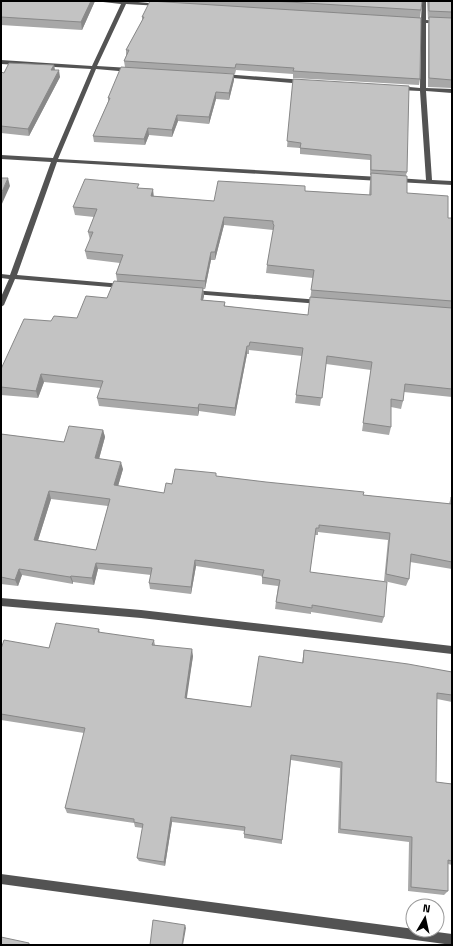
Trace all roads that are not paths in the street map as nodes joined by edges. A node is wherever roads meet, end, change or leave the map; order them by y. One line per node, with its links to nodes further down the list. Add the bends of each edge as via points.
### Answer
1 (103, 1): 3 (street)
2 (424, 1): 6 (street)
3 (125, 2): 4 (street); 9 (street)
4 (164, 5)
5 (401, 20): 6 (street)
6 (425, 22): 7 (street); 14 (street)
7 (452, 23)
8 (1, 62): 9 (street)
9 (94, 68): 10 (street); 17 (street)
10 (133, 70)
11 (219, 76): 12 (street)
12 (313, 82)
13 (392, 88): 14 (street)
14 (423, 90): 15 (street); 18 (street)
15 (452, 91)
16 (1, 157): 17 (street)
17 (55, 160): 18 (street); 21 (street)
18 (429, 181): 19 (street)
19 (452, 183)
20 (1, 276): 21 (street)
21 (14, 277): 22 (street); 25 (street)
22 (133, 287)
23 (189, 292): 24 (street)
24 (324, 303)
25 (1, 305)
26 (1, 602): 27 (street, via 141,614)
27 (452, 650)
28 (1, 879): 29 (street)
29 (452, 940)

